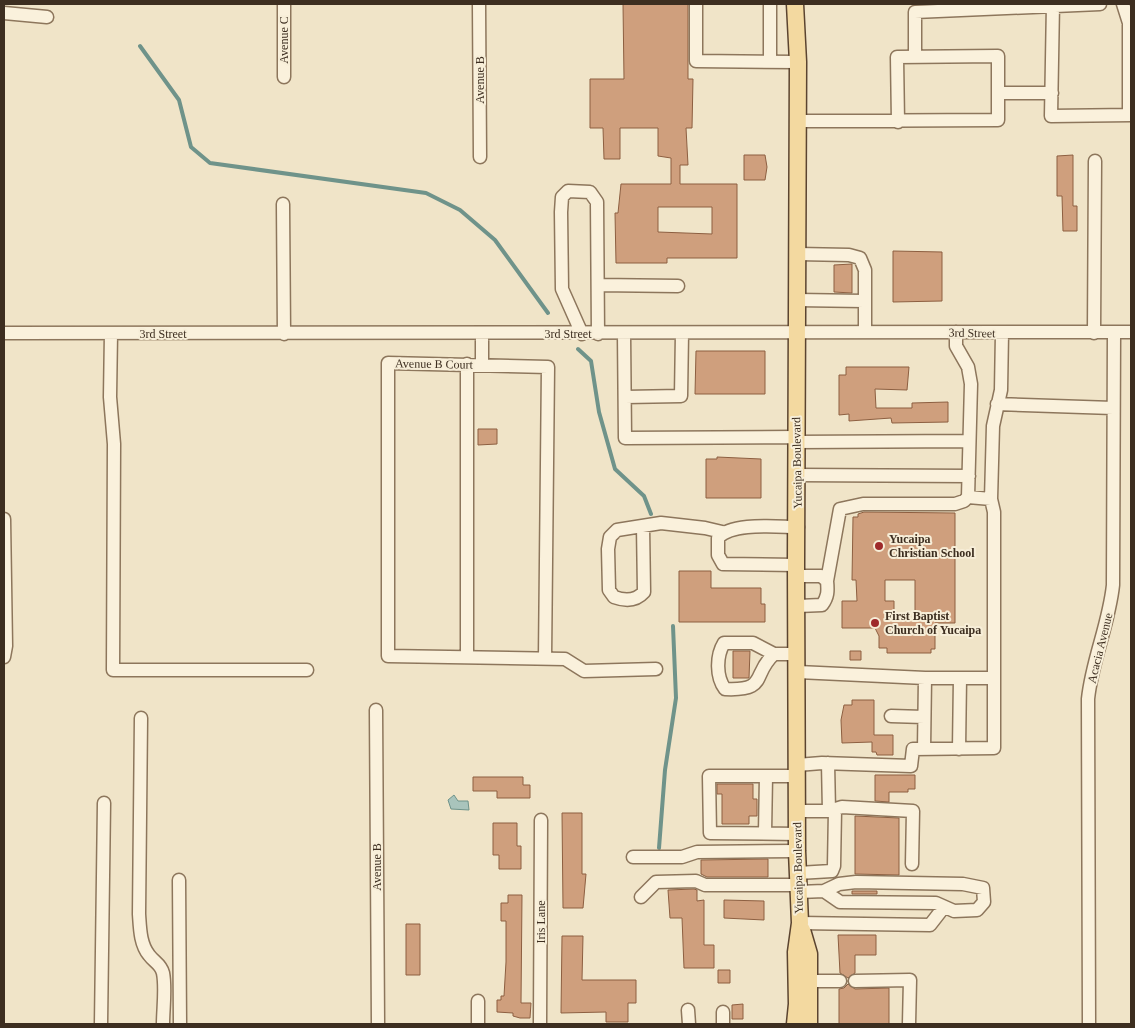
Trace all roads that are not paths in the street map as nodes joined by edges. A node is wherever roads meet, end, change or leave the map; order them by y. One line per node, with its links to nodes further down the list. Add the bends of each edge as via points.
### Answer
1 (284, 4): 15 (street, Avenue C)
2 (479, 4): 21 (street, Avenue B)
3 (696, 4): 13 (street, via 696,61)
4 (770, 4): 13 (street)
5 (796, 4): 6 (street); 14 (main road, Yucaipa Boulevard)
6 (806, 4)
7 (1053, 4): 8 (street); 12 (street, via 914,12); 17 (street)
8 (1100, 4)
9 (1123, 4): 18 (street, via 1129,23)
10 (4, 13): 11 (street)
11 (47, 17)
12 (914, 56): 16 (street, via 998,56); 20 (street, via 897,58)
13 (770, 62): 14 (street)
14 (798, 62): 19 (main road, Yucaipa Boulevard)
15 (284, 77)
16 (999, 93): 17 (street); 20 (street, via 998,120)
17 (1052, 93): 18 (street, via 1052,116)
18 (1130, 115)
19 (798, 121): 20 (street); 24 (main road, Yucaipa Boulevard)
20 (898, 122)
21 (480, 157)
22 (1095, 161): 37 (street)
23 (284, 204): 39 (street)
24 (798, 254): 27 (main road, Yucaipa Boulevard); 28 (street, via 860,258 865,270)
25 (598, 285): 26 (street); 41 (street, via 598,202 590,192 568,192 562,198 561,212 562,289); 42 (street)
26 (678, 286)
27 (797, 300): 28 (street); 35 (main road, Yucaipa Boulevard)
28 (864, 301): 29 (street)
29 (864, 331): 30 (street, 3rd Street); 35 (street, 3rd Street)
30 (956, 332): 36 (street, 3rd Street); 50 (street, via 956,346 968,367 971,384)
31 (1114, 332): 32 (street, 3rd Street); 37 (street, 3rd Street); 48 (street, Acacia Avenue)
32 (1131, 332)
33 (4, 333): 38 (street, 3rd Street)
34 (682, 333): 35 (street, 3rd Street); 43 (street, 3rd Street); 46 (street, via 681,396)
35 (798, 333): 49 (main road, Yucaipa Boulevard)
36 (1002, 333): 37 (street, 3rd Street); 47 (street, via 1001,390)
37 (1094, 333)
38 (111, 334): 39 (street, 3rd Street); 68 (street, via 113,670)
39 (284, 334): 40 (street, 3rd Street)
40 (482, 334): 41 (street, 3rd Street); 45 (street)
41 (582, 334): 42 (street, 3rd Street)
42 (598, 334): 43 (street, 3rd Street)
43 (624, 334): 46 (street)
44 (467, 364): 45 (street, Avenue B Court); 65 (street); 65 (street, Avenue B Court, via 388,363 388,656)
45 (482, 365): 66 (street, Avenue B Court, via 548,366)
46 (625, 397): 49 (street, via 625,438)
47 (997, 404): 48 (street); 54 (street, via 993,426)
48 (1113, 408): 112 (street, Acacia Avenue, via 1113,585 1088,699)
49 (796, 440): 50 (street); 51 (main road, Yucaipa Boulevard)
50 (969, 441): 52 (street)
51 (797, 475): 52 (street); 57 (main road, Yucaipa Boulevard)
52 (969, 476): 53 (street)
53 (968, 497): 54 (street); 60 (street, via 955,504 863,504 840,509)
54 (991, 499): 72 (street, via 994,512)
55 (4, 519): 64 (street)
56 (643, 526): 56 (street, via 617,530 610,537 608,590 614,597 630,600 639,598 644,592); 58 (street, via 661,523)
57 (798, 527): 58 (street, via 740,528); 59 (main road, Yucaipa Boulevard)
58 (722, 532): 59 (street, via 718,538 718,555 723,564)
59 (797, 570): 60 (street, via 821,576); 61 (main road, Yucaipa Boulevard)
60 (827, 581): 61 (street, via 827,598 822,605)
61 (798, 606): 63 (main road, Yucaipa Boulevard)
62 (774, 654): 62 (street, via 764,663 755,685 725,689 720,683 719,651 724,643 753,643); 63 (street)
63 (798, 654): 69 (main road, Yucaipa Boulevard)
64 (4, 657)
65 (467, 657): 66 (street, Avenue B Court)
66 (545, 658): 67 (street, Avenue B Court, via 565,660 584,671)
67 (656, 668)
68 (307, 670)
69 (798, 672): 70 (street); 80 (main road, Yucaipa Boulevard)
70 (925, 678): 71 (street); 75 (street)
71 (960, 678): 72 (street); 78 (street)
72 (994, 678): 78 (street, via 994,748)
73 (376, 710): 105 (street, Avenue B)
74 (890, 716): 75 (street)
75 (924, 716): 77 (street)
76 (141, 718): 103 (street, via 139,921 144,948 150,958 158,962 163,973)
77 (924, 748): 78 (street); 79 (street, via 913,748 912,766)
78 (959, 748)
79 (828, 763): 80 (street); 84 (street)
80 (797, 770): 81 (street); 83 (main road, Yucaipa Boulevard)
81 (766, 776): 86 (street); 86 (street, via 709,776 710,833)
82 (104, 802): 102 (street)
83 (797, 811): 84 (street); 87 (main road, Yucaipa Boulevard)
84 (832, 811): 90 (street, via 842,807 913,811); 92 (street, via 832,871)
85 (541, 820): 107 (street, Iris Lane)
86 (765, 833): 87 (street)
87 (797, 834): 88 (main road, Yucaipa Boulevard)
88 (797, 851): 89 (street, via 697,852 682,857); 92 (main road, Yucaipa Boulevard)
89 (633, 857)
90 (912, 864)
91 (179, 880): 104 (street)
92 (798, 883): 93 (street); 94 (street, via 705,885 696,881 656,882); 96 (main road, Yucaipa Boulevard)
93 (824, 891): 95 (street, via 840,902 936,903); 95 (street, via 839,884 856,882 963,884 983,888 984,902 977,910 954,911)
94 (641, 897)
95 (944, 906): 96 (street, via 930,925)
96 (800, 923): 97 (main road, Yucaipa Boulevard, via 809,954); 109 (main road, Yucaipa Boulevard, via 796,952)
97 (809, 981): 98 (street); 110 (main road, Yucaipa Boulevard)
98 (840, 981)
99 (855, 981): 111 (street, via 910,980)
100 (478, 1001): 106 (street)
101 (688, 1010): 108 (street)
102 (100, 1024)
103 (163, 1024)
104 (180, 1024)
105 (378, 1024)
106 (478, 1024)
107 (540, 1024)
108 (689, 1024)
109 (795, 1024)
110 (809, 1024)
111 (909, 1024)
112 (1089, 1024)

